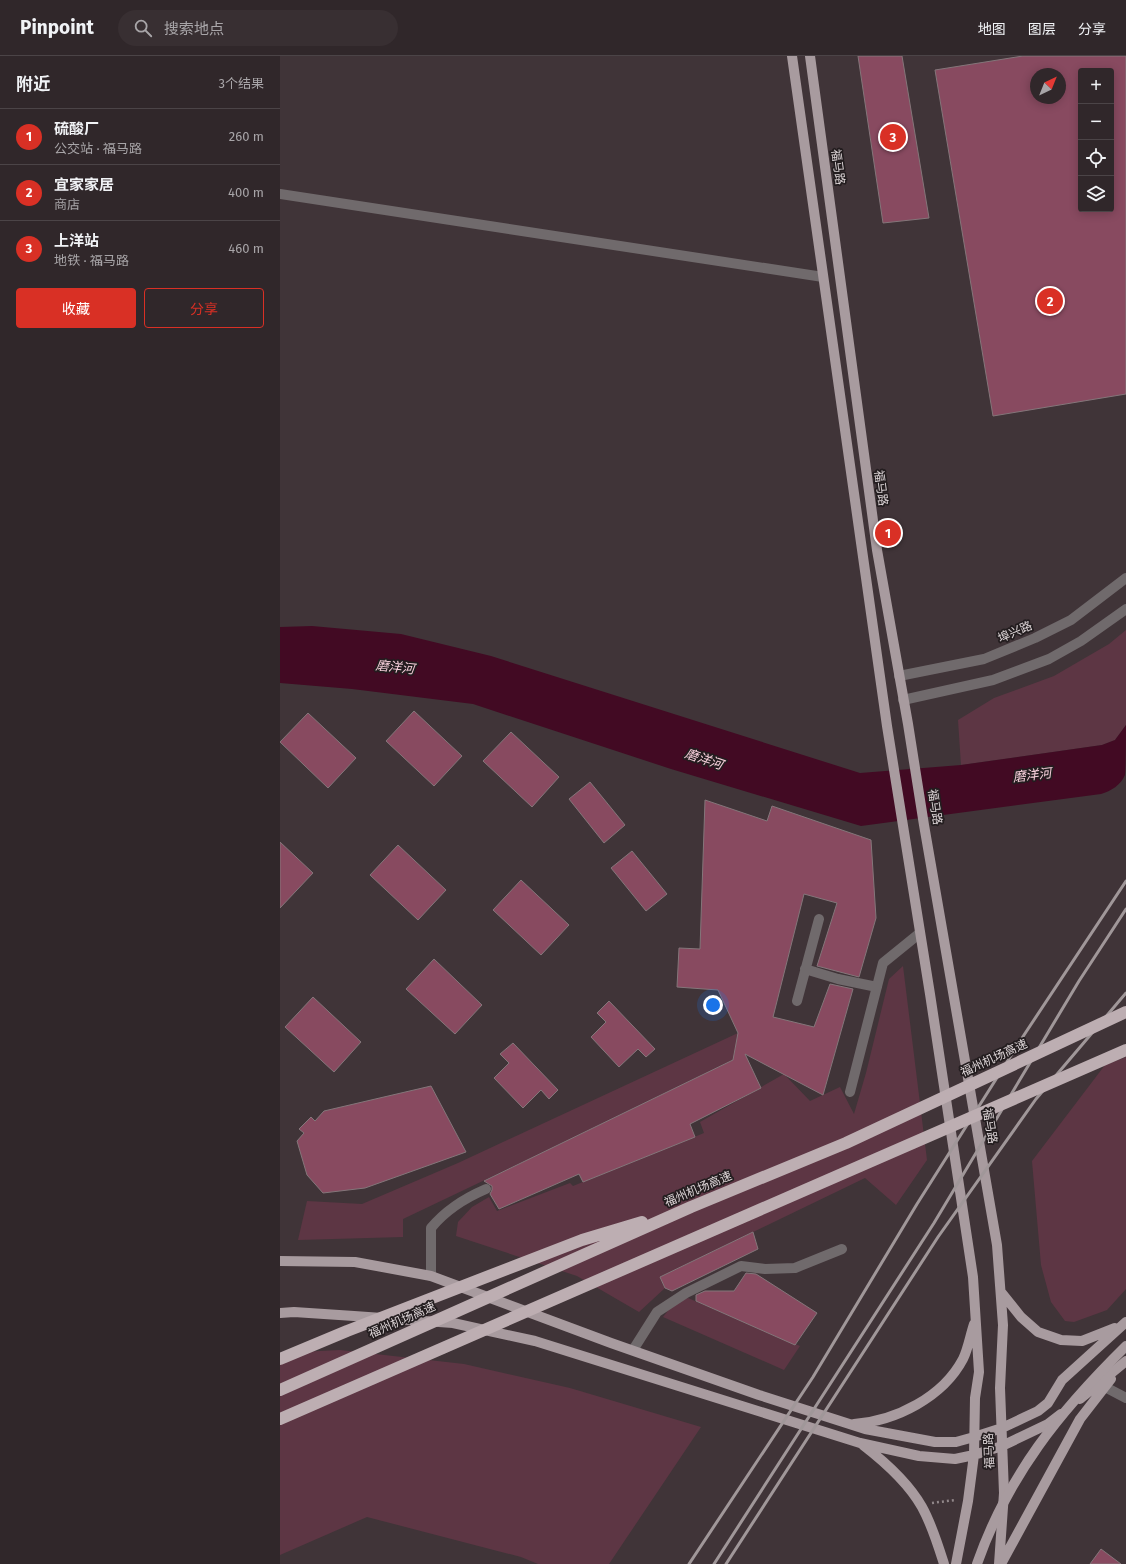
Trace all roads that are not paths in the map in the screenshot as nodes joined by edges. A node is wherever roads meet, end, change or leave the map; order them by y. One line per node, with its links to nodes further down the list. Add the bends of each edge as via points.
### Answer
1 (792, 56): 4 (main road, 福马路)
2 (810, 56): 7 (main road, 福马路, via 877,550)
3 (280, 194): 4 (street)
4 (823, 277): 10 (main road, 福马路, via 892,760)
5 (1126, 578): 7 (street, 埠兴路, via 1071,620 984,660)
6 (1126, 609): 8 (street, via 1049,659 993,680)
7 (899, 676): 8 (main road, 福马路)
8 (904, 700): 22 (main road, 福马路, via 997,1245)
9 (819, 919): 11 (street)
10 (920, 933): 12 (street, via 883,963); 24 (main road, 福马路, via 973,1277)
11 (805, 969): 12 (street); 13 (street)
12 (877, 987): 16 (street)
13 (797, 1001)
14 (1126, 1012): 18 (highway, 福州机场高速, bridge, via 846,1143)
15 (1126, 1050): 33 (highway, bridge)
16 (850, 1092)
17 (486, 1189): 21 (street, via 442,1215 431,1228)
18 (691, 1207): 28 (highway, bridge, via 582,1240); 31 (highway, 福州机场高速, bridge)
19 (842, 1249): 27 (street, via 795,1268 765,1269 741,1266 686,1293 657,1312)
20 (280, 1261): 21 (main road, via 355,1262)
21 (431, 1276): 27 (main road)
22 (1001, 1292): 25 (main road, via 1021,1317 1038,1332 1061,1340 1082,1341); 35 (main road, 福马路)
23 (280, 1313): 37 (main road, via 453,1323 535,1341)
24 (976, 1319): 34 (main road, via 963,1359 950,1379 932,1395 889,1417); 36 (main road, 福马路, via 979,1372)
25 (1125, 1323): 35 (main road, via 1062,1380 1048,1403 1038,1411)
26 (1126, 1346): 42 (main road, bridge, via 1068,1406 1032,1452 1005,1499)
27 (633, 1350): 34 (main road)
28 (280, 1359)
29 (1123, 1364): 30 (main road); 38 (main road, via 1048,1424)
30 (1105, 1387): 32 (street); 43 (main road, via 1080,1419)
31 (280, 1390)
32 (1126, 1398)
33 (280, 1420)
34 (850, 1424): 36 (main road, via 935,1442 956,1442)
35 (1002, 1428): 36 (main road); 38 (main road, 福马路)
36 (974, 1437): 39 (main road, 福马路)
37 (860, 1443): 39 (main road, via 919,1456 955,1459); 40 (main road, via 884,1461 905,1483 922,1507 936,1537)
38 (1002, 1446): 39 (main road); 43 (main road, 福马路, via 1004,1493)
39 (974, 1456): 41 (main road, 福马路)
40 (944, 1564)
41 (956, 1564)
42 (977, 1564)
43 (1000, 1564)

